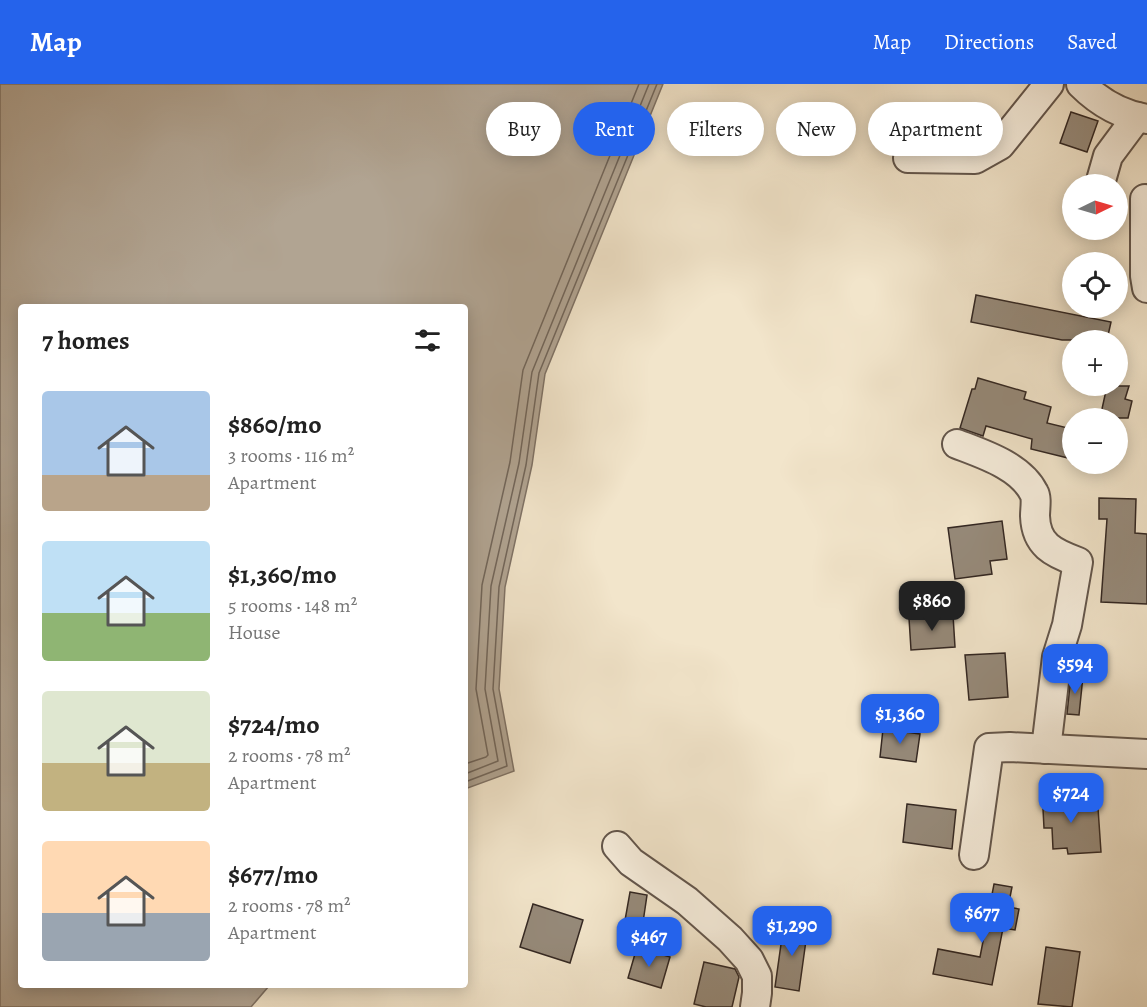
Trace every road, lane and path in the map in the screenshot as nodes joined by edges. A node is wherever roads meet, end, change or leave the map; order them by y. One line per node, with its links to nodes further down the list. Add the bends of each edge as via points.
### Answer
1 (1049, 84): 4 (street, via 1000,145 975,159)
2 (1081, 84): 3 (street, via 1107,105)
3 (1142, 118): 5 (street, via 1108,156)
4 (908, 158)
5 (1103, 174)
6 (1145, 199): 7 (street)
7 (1147, 288)
8 (957, 444): 9 (street, via 999,460 1020,477 1035,494 1035,522 1041,541 1055,554 1078,562 1057,657)
9 (1046, 749): 10 (street); 12 (street, via 989,748)
10 (1147, 754)
11 (617, 846): 13 (street, via 632,862 687,901 749,960 757,976)
12 (974, 855)
13 (755, 1007)

